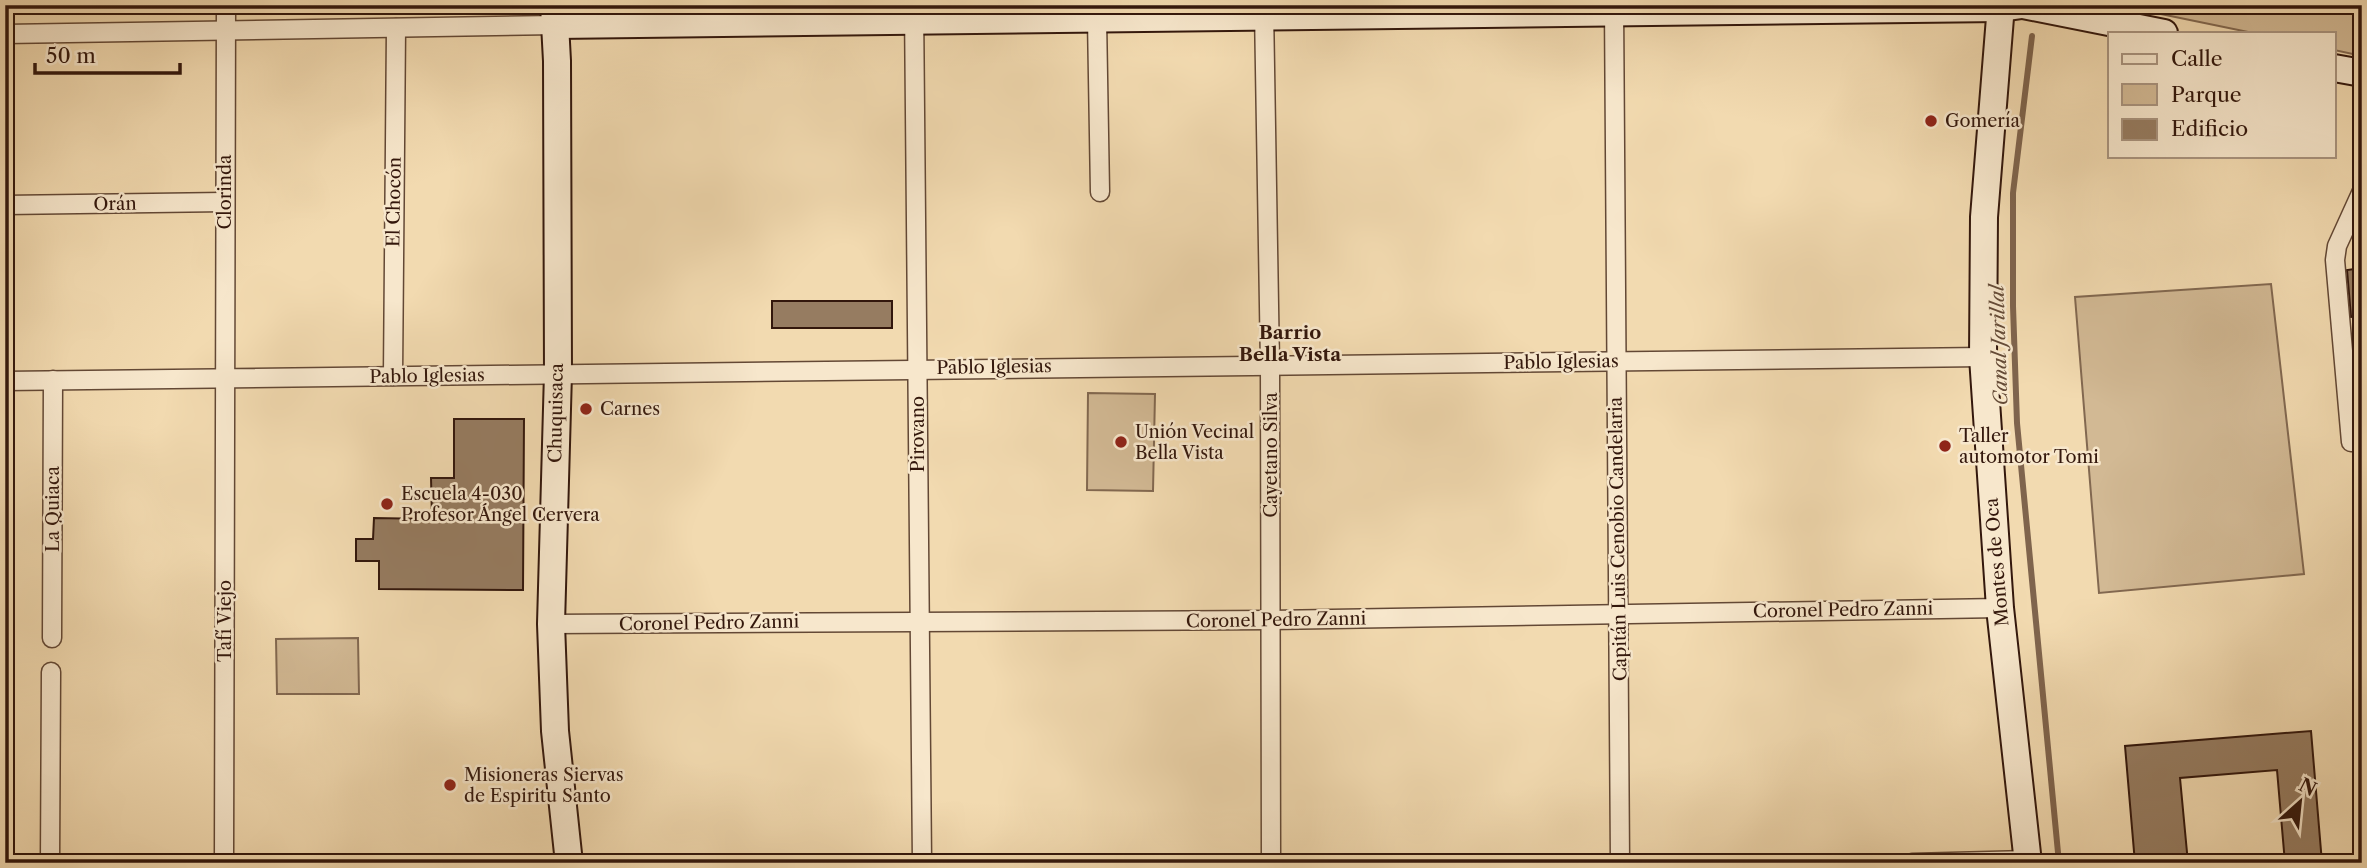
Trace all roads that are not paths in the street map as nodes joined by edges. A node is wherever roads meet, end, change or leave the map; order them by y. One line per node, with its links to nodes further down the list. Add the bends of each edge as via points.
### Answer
1 (226, 5): 9 (street, Clorinda)
2 (2009, 6): 3 (street); 10 (street); 18 (street, Montes de Oca, via 1984,217)
3 (1614, 9): 4 (street); 19 (street, Capitán Luis Cenobio Candelaria)
4 (1264, 11): 7 (street); 20 (street, Cayetano Silva)
5 (914, 13): 6 (street); 7 (street); 21 (street, Pirovano)
6 (555, 15): 8 (street); 22 (street, Chuquisaca)
7 (1097, 19): 15 (street)
8 (396, 29): 9 (street); 23 (street, El Chocón)
9 (226, 31): 11 (street); 16 (street, Clorinda)
10 (2158, 32)
11 (5, 34)
12 (2336, 68): 13 (street)
13 (2362, 74)
14 (2362, 191): 27 (street, via 2335,260 2351,442)
15 (1100, 192)
16 (225, 202): 17 (street, Orán); 24 (street, Clorinda)
17 (5, 205)
18 (1983, 357): 19 (street, Pablo Iglesias); 28 (street, Montes de Oca)
19 (1616, 361): 20 (street, Pablo Iglesias); 29 (street, Capitán Luis Cenobio Candelaria)
20 (1270, 365): 21 (street, Pablo Iglesias); 30 (street, Cayetano Silva)
21 (918, 368): 22 (street, Pablo Iglesias); 31 (street, Pirovano)
22 (558, 373): 23 (street, Pablo Iglesias); 32 (street, Chuquisaca)
23 (393, 376): 24 (street, Pablo Iglesias)
24 (225, 379): 25 (street, Pablo Iglesias); 37 (street, Tafí Viejo)
25 (53, 380): 26 (street, Pablo Iglesias); 33 (street, La Quiaca)
26 (5, 381)
27 (2362, 441)
28 (2000, 607): 29 (street, Coronel Pedro Zanni); 35 (street, Montes de Oca)
29 (1619, 614): 30 (street, Coronel Pedro Zanni); 41 (street, Capitán Luis Cenobio Candelaria)
30 (1271, 620): 31 (street, Coronel Pedro Zanni); 40 (street, Cayetano Silva)
31 (918, 621): 32 (street, Coronel Pedro Zanni); 39 (street, Pirovano)
32 (551, 624): 38 (street, Chuquisaca, via 555,731)
33 (52, 638)
34 (51, 672): 36 (street)
35 (2028, 862): 42 (street)
36 (50, 863)
37 (224, 863)
38 (569, 863)
39 (922, 863)
40 (1271, 863)
41 (1620, 863)
42 (1912, 863)

